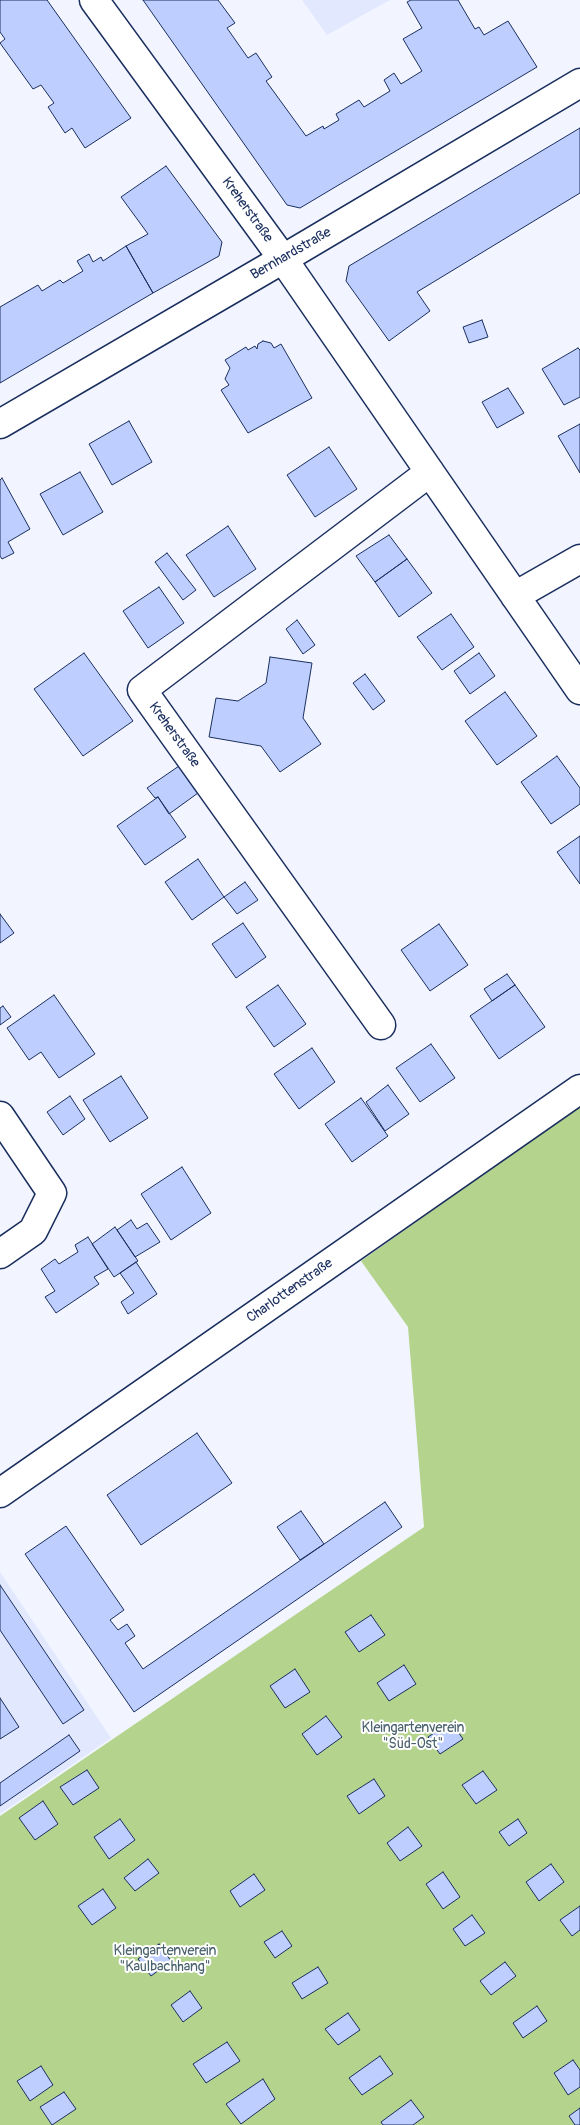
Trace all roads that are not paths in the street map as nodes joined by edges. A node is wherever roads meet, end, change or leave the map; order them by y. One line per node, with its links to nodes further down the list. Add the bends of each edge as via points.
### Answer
1 (94, 0): 3 (street, Kreherstraße)
2 (580, 83): 3 (street, Bernhardstraße)
3 (284, 259): 4 (street, Bernhardstraße); 5 (street, Kreherstraße)
4 (0, 424)
5 (430, 472): 7 (street, Kreherstraße); 9 (street, Kreherstraße, via 142,690)
6 (580, 559): 7 (street)
7 (515, 596): 8 (street, Kreherstraße)
8 (580, 690)
9 (382, 1025)
10 (580, 1089): 13 (street, Charlottenstraße)
11 (0, 1116): 12 (street, via 52,1193 33,1231)
12 (0, 1254)
13 (0, 1494)

